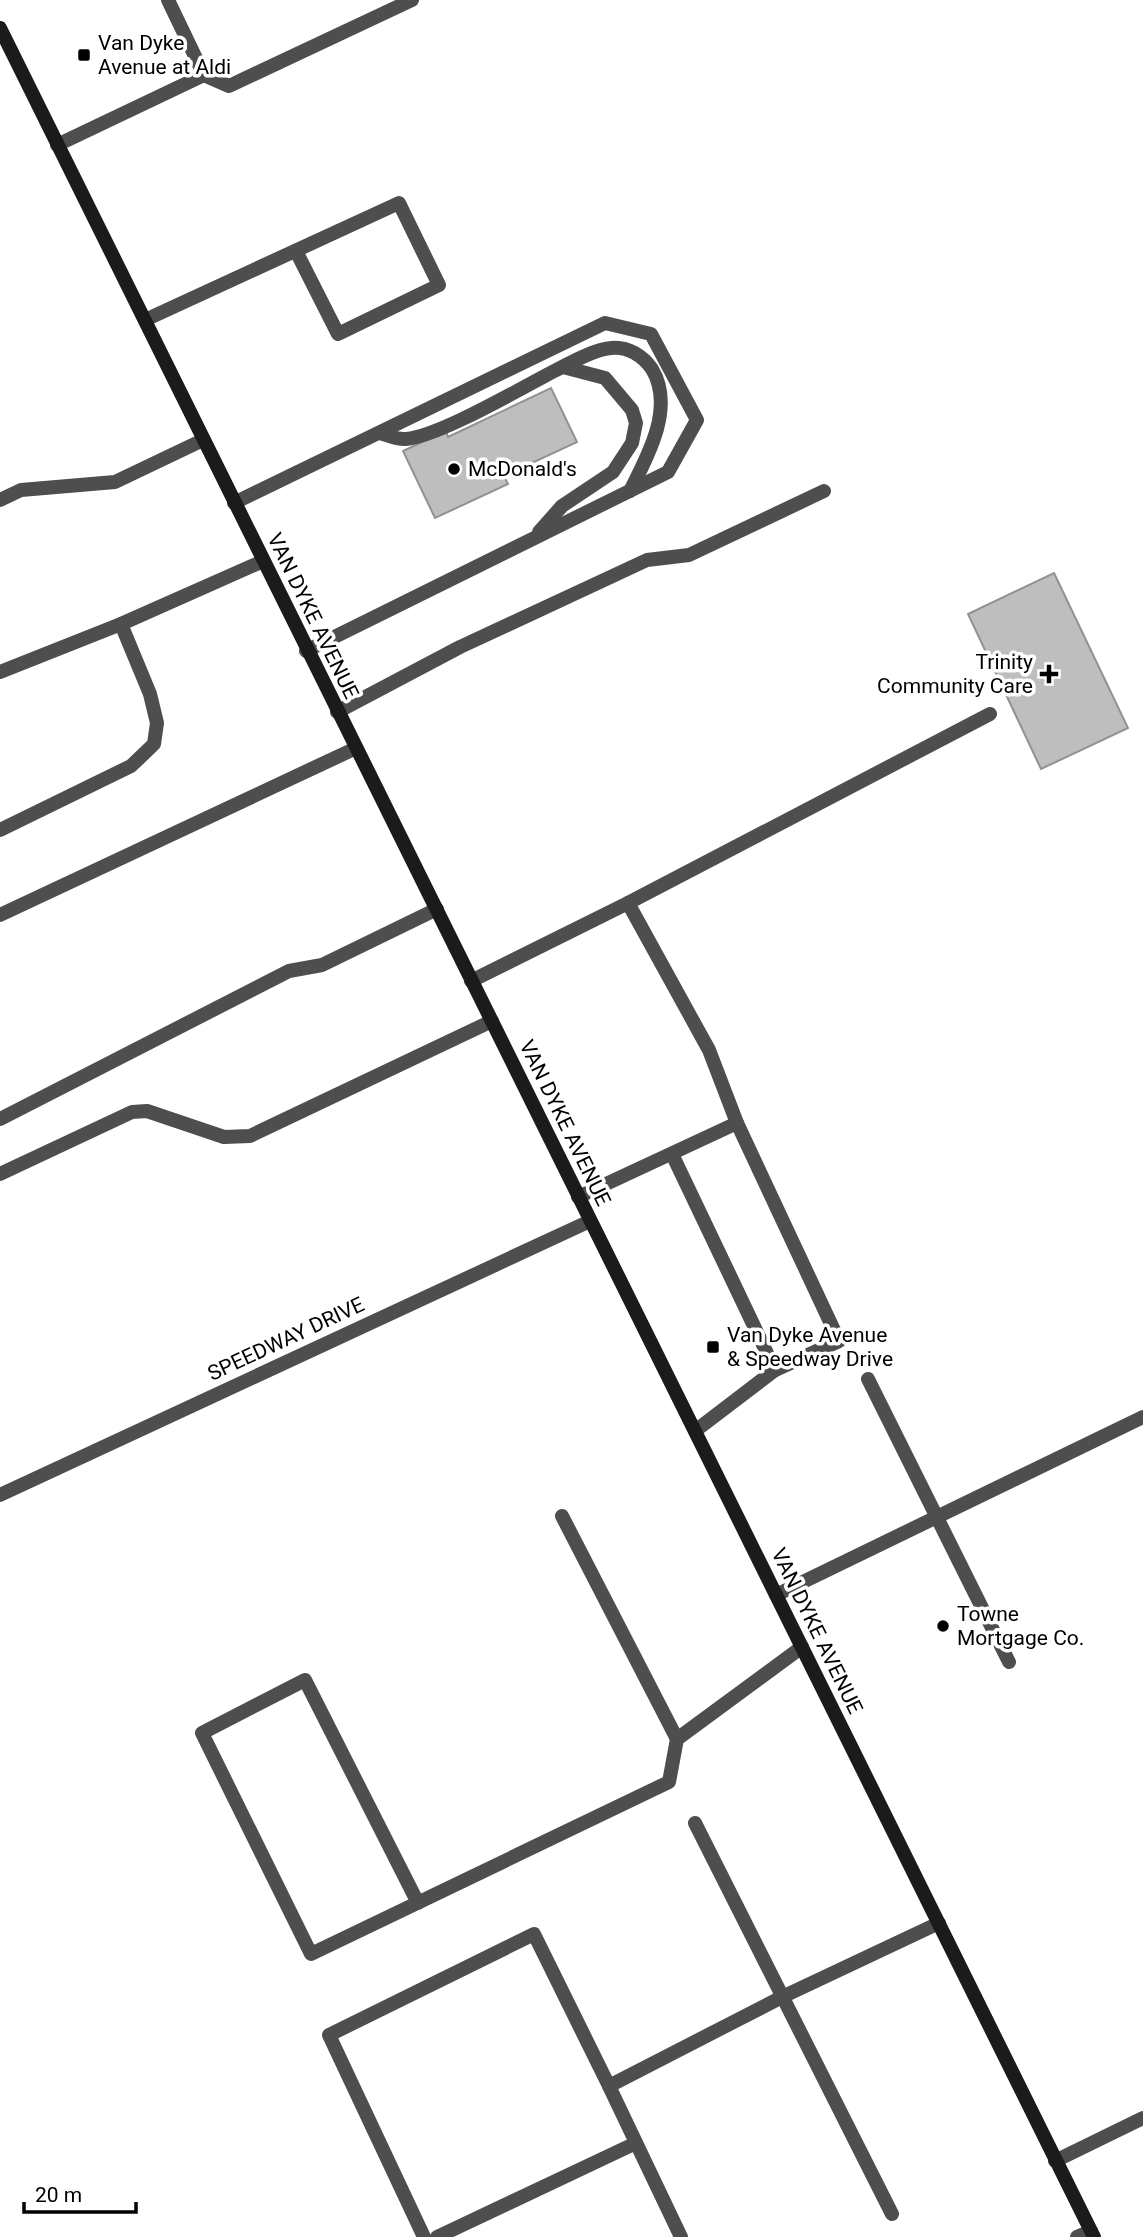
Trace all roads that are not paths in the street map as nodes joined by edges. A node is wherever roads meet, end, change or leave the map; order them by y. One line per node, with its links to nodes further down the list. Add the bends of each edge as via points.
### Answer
1 (168, 0): 4 (street)
2 (412, 0): 4 (street, via 229,86)
3 (0, 28): 5 (main road, VAN DYKE AVENUE)
4 (204, 75): 5 (street)
5 (57, 145): 7 (main road, VAN DYKE AVENUE)
6 (296, 251): 6 (street, via 399,203 439,285 338,334); 7 (street)
7 (145, 320): 10 (main road, VAN DYKE AVENUE)
8 (563, 366): 9 (street, via 438,429 404,440); 11 (street, via 611,348 632,351 646,361 658,380 660,404 654,442); 15 (street, via 605,378 632,410 636,424 632,443 613,472 562,506)
9 (380, 433): 11 (street, via 605,323 651,334 697,420 668,472); 14 (street)
10 (203, 440): 13 (street, via 116,482 21,490); 14 (main road, VAN DYKE AVENUE)
11 (631, 491): 15 (street)
12 (824, 491): 20 (street, via 688,555 647,560 460,647)
13 (0, 500)
14 (234, 503): 16 (main road, VAN DYKE AVENUE)
15 (533, 539): 18 (street)
16 (263, 561): 17 (street); 18 (main road, VAN DYKE AVENUE)
17 (121, 624): 19 (street); 23 (street, via 150,694 157,723 154,744 131,766)
18 (306, 651): 20 (main road, VAN DYKE AVENUE)
19 (0, 672)
20 (337, 712): 22 (main road, VAN DYKE AVENUE)
21 (990, 713): 24 (street)
22 (354, 749): 25 (main road, VAN DYKE AVENUE); 26 (street)
23 (0, 830)
24 (628, 903): 27 (street); 30 (street, via 709,1050)
25 (437, 909): 27 (main road, VAN DYKE AVENUE); 29 (street, via 322,965 289,971)
26 (0, 915)
27 (471, 981): 28 (main road, VAN DYKE AVENUE)
28 (492, 1021): 32 (street, via 250,1136 224,1137 147,1111 132,1112); 33 (main road, VAN DYKE AVENUE)
29 (0, 1119)
30 (737, 1123): 31 (street); 35 (street, via 839,1341)
31 (673, 1154): 33 (street); 35 (street)
32 (0, 1174)
33 (578, 1197): 34 (main road, VAN DYKE AVENUE)
34 (590, 1221): 38 (main road, VAN DYKE AVENUE); 39 (street, SPEEDWAY DRIVE)
35 (775, 1370): 38 (street)
36 (868, 1379): 41 (street)
37 (1143, 1417): 41 (street)
38 (695, 1431): 42 (main road, VAN DYKE AVENUE)
39 (0, 1495)
40 (562, 1516): 45 (street)
41 (936, 1519): 42 (street); 44 (street)
42 (776, 1595): 43 (main road, VAN DYKE AVENUE)
43 (802, 1647): 45 (street); 48 (main road, VAN DYKE AVENUE)
44 (1009, 1662)
45 (677, 1739): 47 (street, via 670,1782)
46 (695, 1823): 49 (street)
47 (418, 1902): 47 (street, via 311,1954 202,1733 306,1680)
48 (939, 1923): 49 (street); 53 (main road, VAN DYKE AVENUE)
49 (782, 1997): 50 (street); 54 (street)
50 (609, 2086): 52 (street); 56 (street, via 534,1934 329,2035)
51 (1143, 2118): 53 (street)
52 (636, 2143): 57 (street); 58 (street)
53 (1055, 2161): 55 (main road, VAN DYKE AVENUE)
54 (892, 2214)
55 (1087, 2235)
56 (424, 2237)
57 (437, 2237)
58 (681, 2237)

